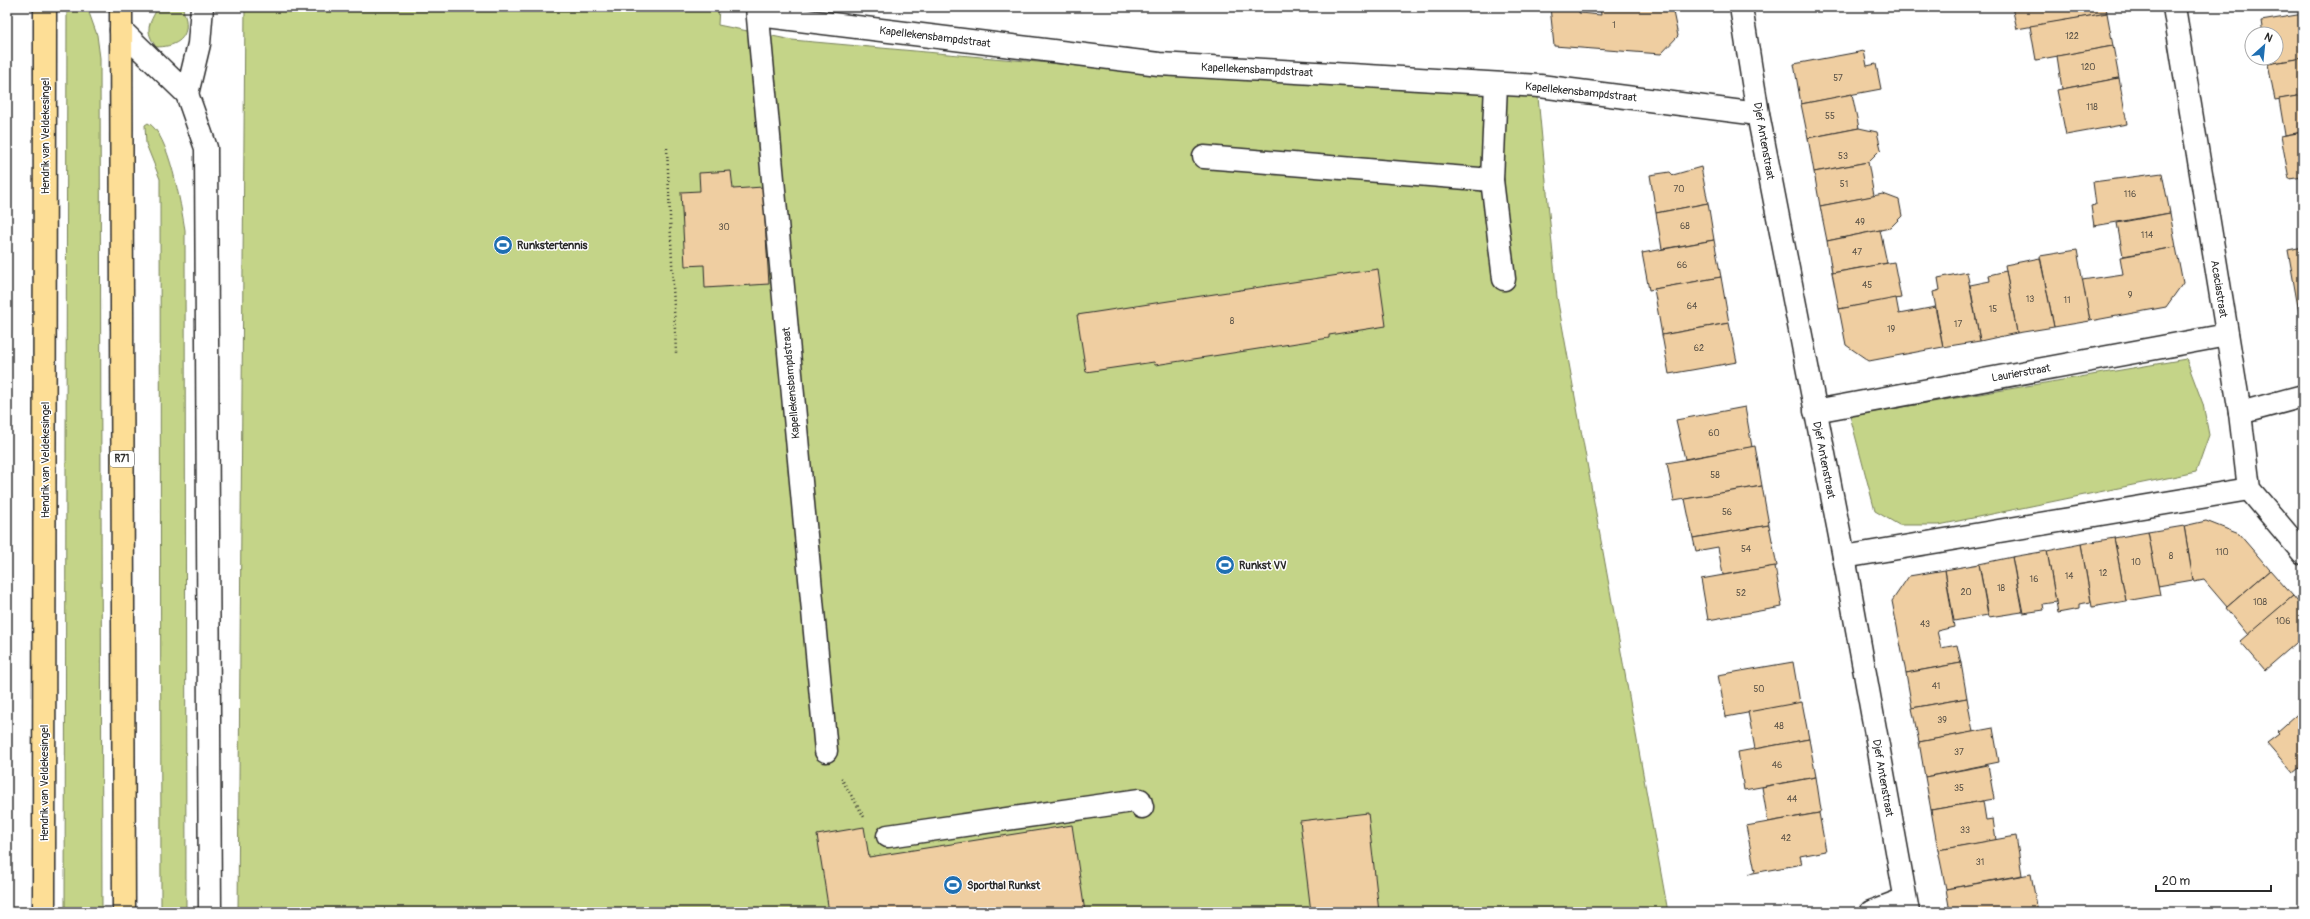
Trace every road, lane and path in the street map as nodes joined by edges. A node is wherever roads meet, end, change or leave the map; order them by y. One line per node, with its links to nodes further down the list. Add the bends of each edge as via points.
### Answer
1 (45, 7): 27 (highway, Hendrik van Veldekesingel)
2 (121, 7): 7 (highway, R71)
3 (202, 7): 9 (street, via 199,44)
4 (1741, 7): 10 (street, Djef Antenstraat)
5 (2174, 7): 15 (street, Acaciastraat)
6 (757, 11): 8 (street, Kapellekensbampdstraat, via 1159,64); 23 (street, Kapellekensbampdstraat)
7 (120, 30): 9 (street); 28 (highway, R71)
8 (1496, 84): 10 (street, Kapellekensbampdstraat, via 1540,86); 13 (street)
9 (187, 94): 29 (street, via 206,148)
10 (1758, 114): 18 (street, Djef Antenstraat)
11 (667, 148): 16 (path)
12 (1204, 157): 13 (street)
13 (1492, 180): 14 (street)
14 (1504, 279)
15 (2227, 335): 18 (street, Laurierstraat); 19 (street, Acaciastraat)
16 (676, 353)
17 (2303, 396): 19 (street)
18 (1815, 411): 22 (street, Djef Antenstraat)
19 (2240, 413): 20 (street, Acaciastraat)
20 (2249, 489): 21 (street); 22 (street)
21 (2303, 553)
22 (1844, 557): 26 (street, Djef Antenstraat)
23 (826, 751): 25 (path, via 864,818)
24 (1142, 807): 25 (street, via 1140,800)
25 (888, 836)
26 (1906, 905): 30 (street)
27 (44, 912)
28 (124, 912)
29 (210, 912)
30 (1871, 912)

